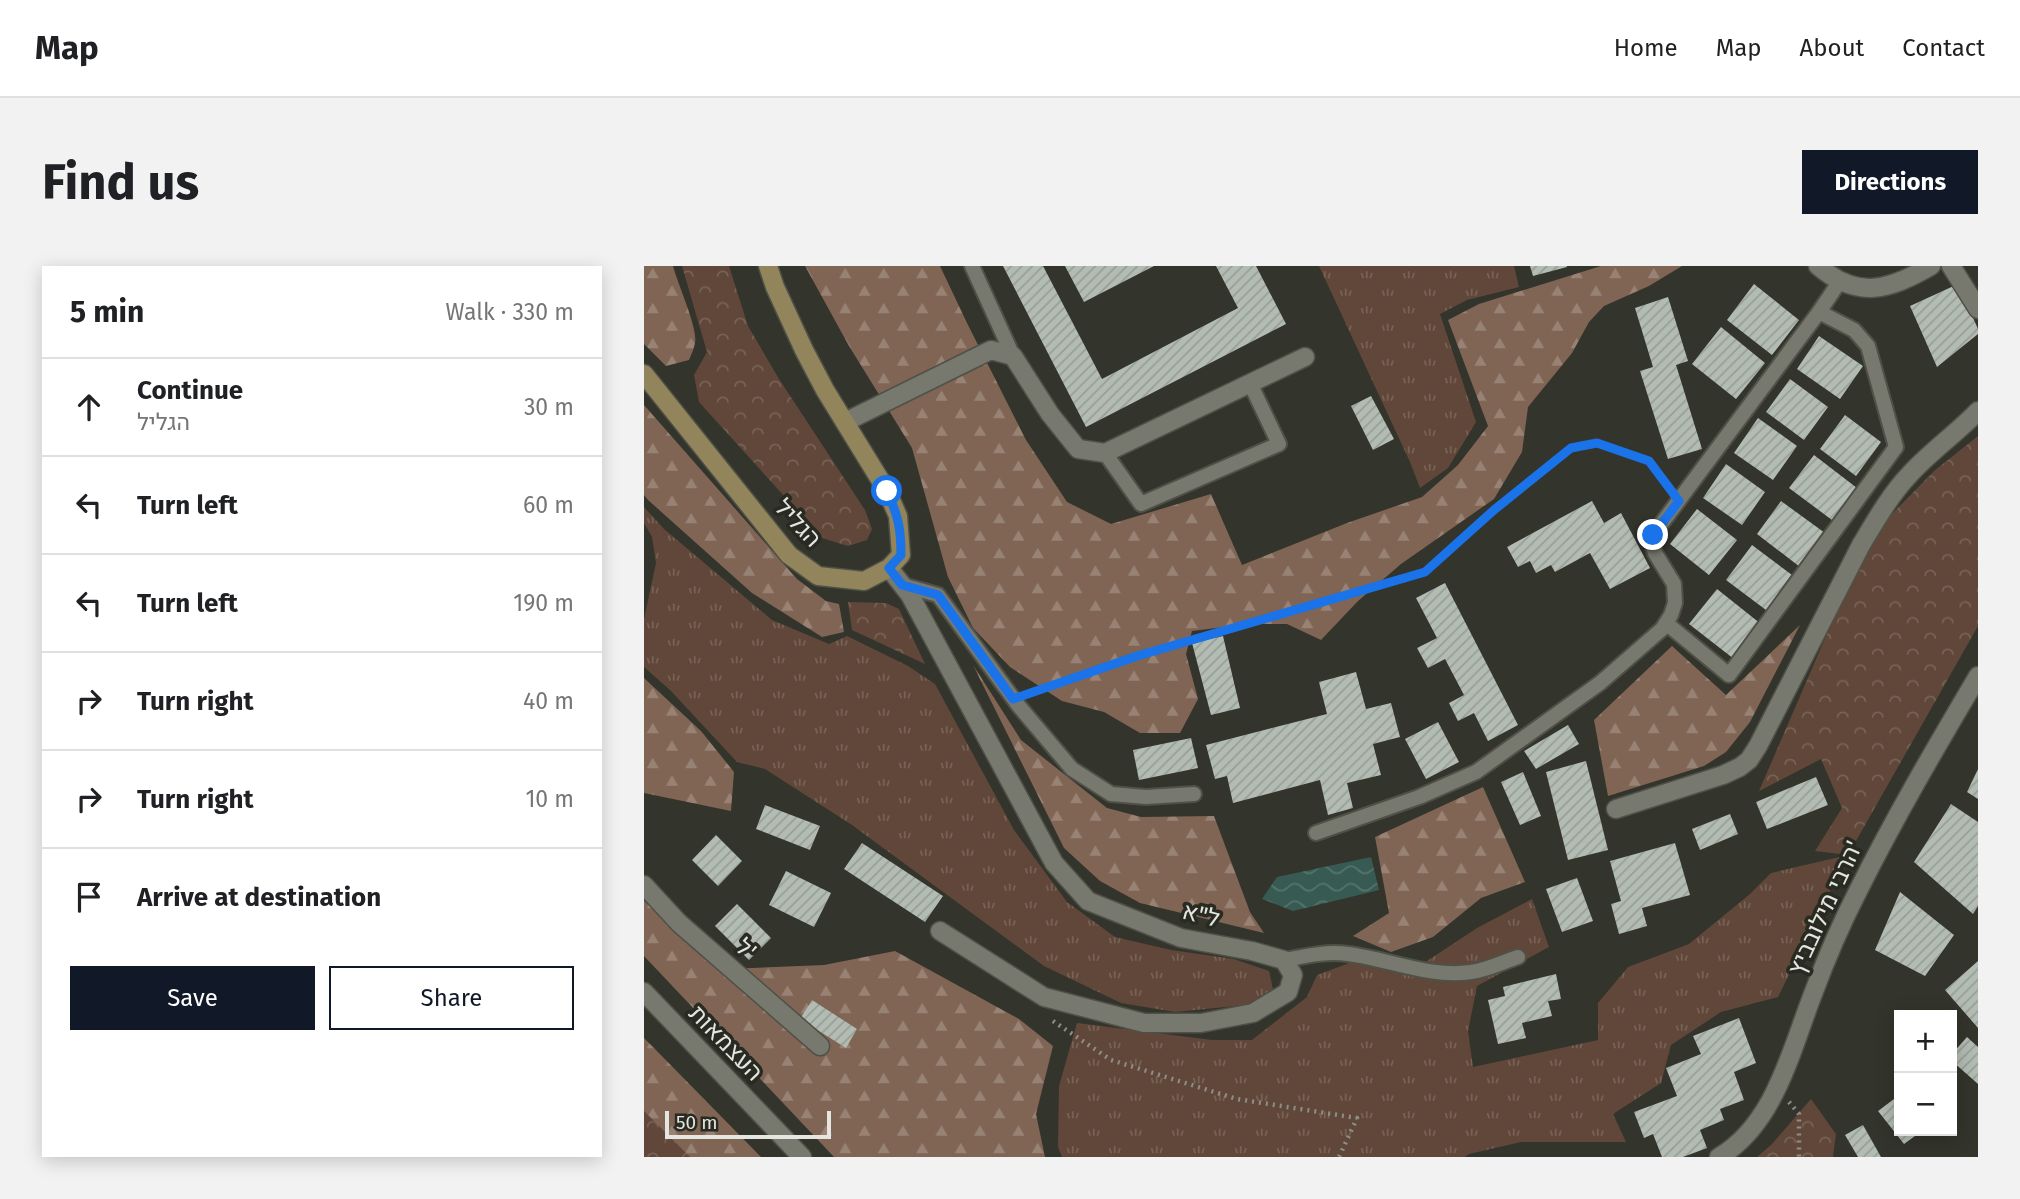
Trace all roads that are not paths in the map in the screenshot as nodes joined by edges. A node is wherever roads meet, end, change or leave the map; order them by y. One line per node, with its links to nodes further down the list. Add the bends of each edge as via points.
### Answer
1 (768, 266): 14 (main road, via 804,350)
2 (972, 266): 9 (lane)
3 (1818, 266): 6 (street)
4 (1931, 266): 6 (street, via 1901,282 1872,289)
5 (1951, 266): 7 (street)
6 (1840, 281): 8 (lane)
7 (1978, 309)
8 (1819, 312): 18 (lane, via 1653,535 1652,544 1674,584 1675,603); 18 (lane, via 1854,330 1868,346 1896,447 1729,674)
9 (1013, 356): 14 (street, via 991,350); 15 (street, via 1078,449)
10 (1305, 356): 12 (street)
11 (644, 374): 16 (main road, הגליל, via 789,555 818,576 864,581)
12 (1250, 383): 15 (street); 15 (lane, via 1279,444 1141,504)
13 (1978, 411): 21 (street, via 1912,471 1877,518 1749,760 1723,775)
14 (845, 422): 16 (main road, via 898,516 901,555)
15 (1105, 453)
16 (889, 568): 17 (street, ל"א)
17 (902, 585): 20 (lane, via 938,595 1013,699 1072,769 1111,794); 26 (street, ל"א, via 1054,863 1088,901 1181,938)
18 (1666, 623): 22 (lane, via 1600,683 1476,772)
19 (1978, 676): 30 (street, הרבי מילובביץ', via 1857,893 1777,1088 1745,1136)
20 (1194, 794)
21 (1616, 809)
22 (1316, 833)
23 (644, 885): 28 (street, ל', via 679,923)
24 (940, 930): 26 (street, via 1044,997 1144,1023 1201,1023 1253,1013 1288,992 1293,975)
25 (1518, 957): 26 (lane, via 1473,972 1443,973 1337,953)
26 (1284, 960)
27 (644, 992): 29 (street, העצמאות)
28 (820, 1046)
29 (802, 1157)
30 (1719, 1157)

